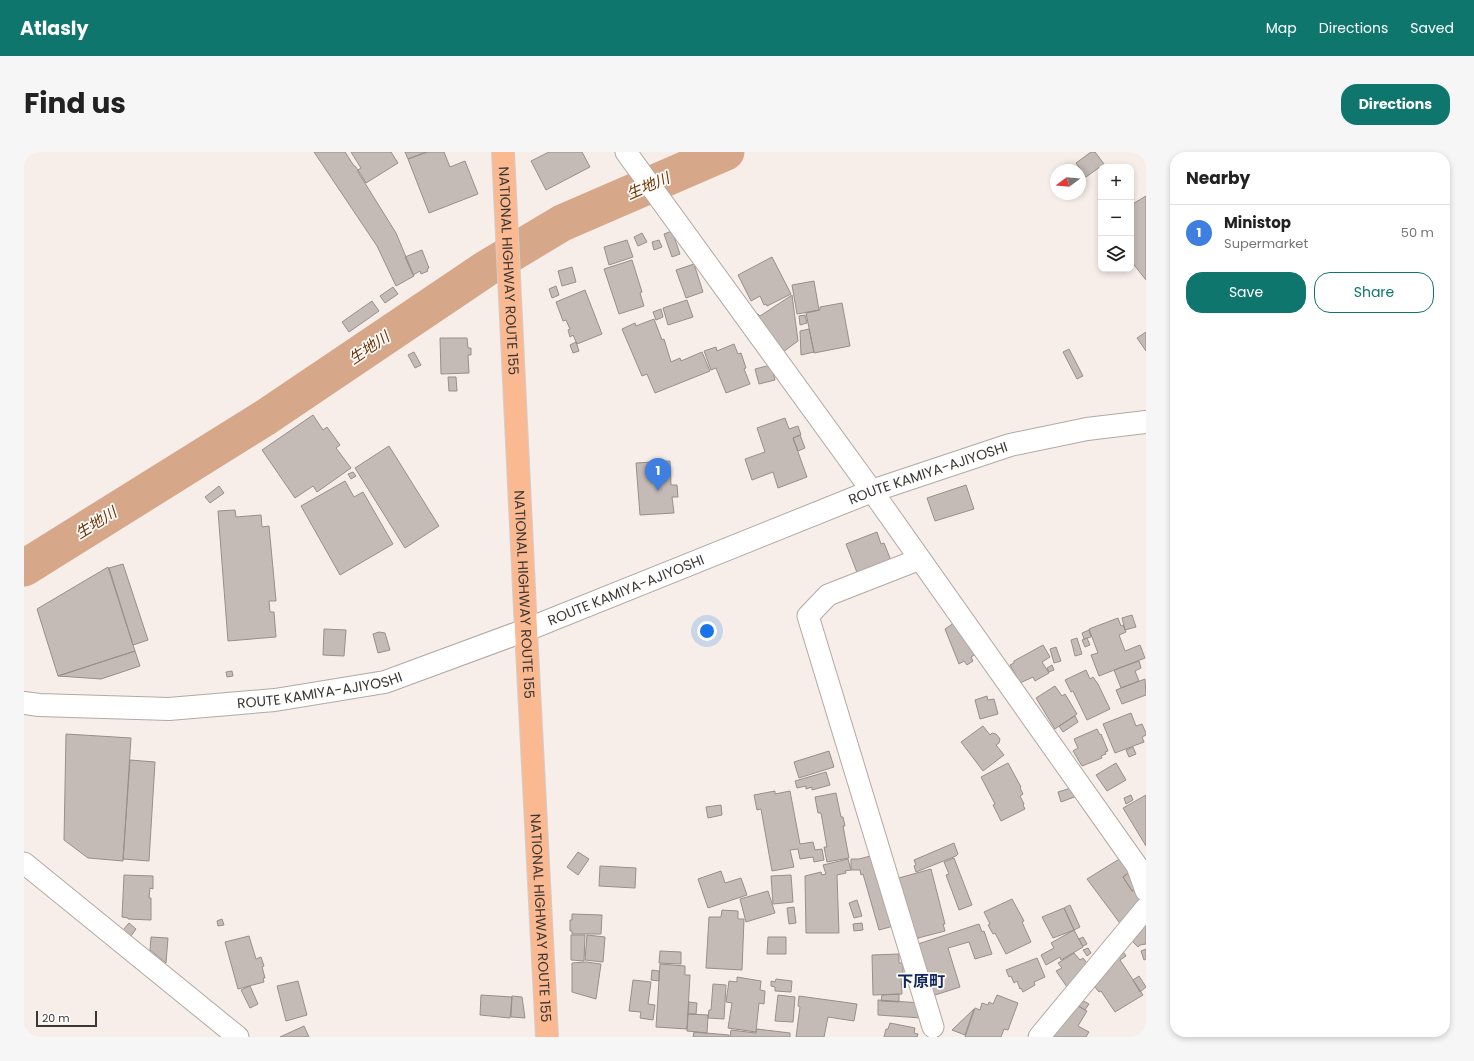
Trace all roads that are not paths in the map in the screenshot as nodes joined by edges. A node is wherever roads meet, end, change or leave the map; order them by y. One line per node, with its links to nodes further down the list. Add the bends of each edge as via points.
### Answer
1 (503, 152): 6 (highway, NATIONAL HIGHWAY ROUTE 155)
2 (631, 159): 4 (street)
3 (1146, 422): 4 (main road, ROUTE KAMIYA-AJIYOSHI, via 1087,429 1010,445)
4 (872, 491): 5 (street); 6 (main road, ROUTE KAMIYA-AJIYOSHI)
5 (920, 559): 9 (street, via 1137,866); 11 (street, via 828,595 808,616)
6 (526, 630): 7 (main road, ROUTE KAMIYA-AJIYOSHI, via 385,682 275,700 169,709); 13 (highway, NATIONAL HIGHWAY ROUTE 155)
7 (24, 703)
8 (24, 863): 12 (street)
9 (1146, 891)
10 (1146, 908): 14 (street)
11 (933, 1027)
12 (238, 1037)
13 (547, 1037)
14 (1039, 1037)

